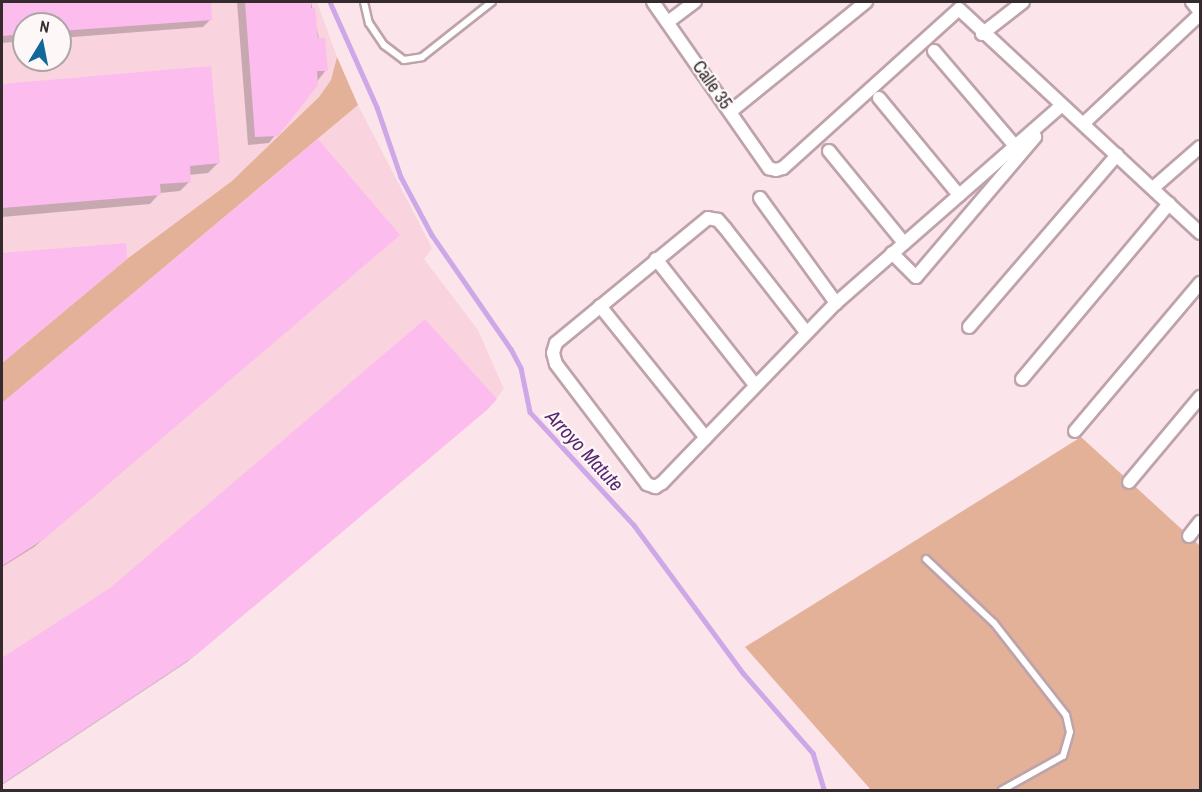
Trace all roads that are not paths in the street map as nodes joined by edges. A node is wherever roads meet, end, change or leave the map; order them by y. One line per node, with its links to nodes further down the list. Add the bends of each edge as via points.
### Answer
1 (364, 2): 2 (lane, via 369,23 384,45 404,60 422,57)
2 (492, 2)
3 (653, 2): 9 (street, Calle 35)
4 (695, 2): 9 (street)
5 (866, 2): 14 (street)
6 (1023, 2): 10 (street)
7 (1192, 2): 8 (street)
8 (1200, 13): 15 (street)
9 (668, 22): 14 (street, Calle 35)
10 (982, 34): 13 (street); 14 (street, Calle 35, via 959,9 783,168 770,168)
11 (934, 51): 16 (street)
12 (879, 98): 21 (street)
13 (1061, 106): 15 (street); 16 (street); 26 (street, via 916,277)
14 (730, 112)
15 (1083, 124): 19 (street)
16 (1015, 146): 21 (street)
17 (1200, 147): 20 (street)
18 (828, 151): 25 (street)
19 (1117, 155): 20 (street); 31 (street)
20 (1154, 188): 23 (street)
21 (959, 195): 25 (street)
22 (760, 198): 29 (street)
23 (1169, 204): 24 (street); 33 (street)
24 (1200, 233)
25 (904, 243): 26 (street)
26 (892, 253): 29 (street)
27 (656, 259): 30 (street); 32 (street, via 708,218 718,220); 34 (street)
28 (1200, 283): 36 (street)
29 (836, 303): 32 (street)
30 (600, 306): 37 (street); 37 (street, via 556,343 553,353 556,364 647,484 655,487 662,483)
31 (969, 327)
32 (806, 332): 34 (street)
33 (1022, 379)
34 (755, 385): 37 (street)
35 (1200, 398): 38 (street)
36 (1075, 431)
37 (706, 438)
38 (1129, 482)
39 (1200, 522): 40 (street)
40 (1189, 536)
41 (926, 559): 42 (lane, via 994,624 1066,715 1070,732 1063,756)
42 (1002, 790)

